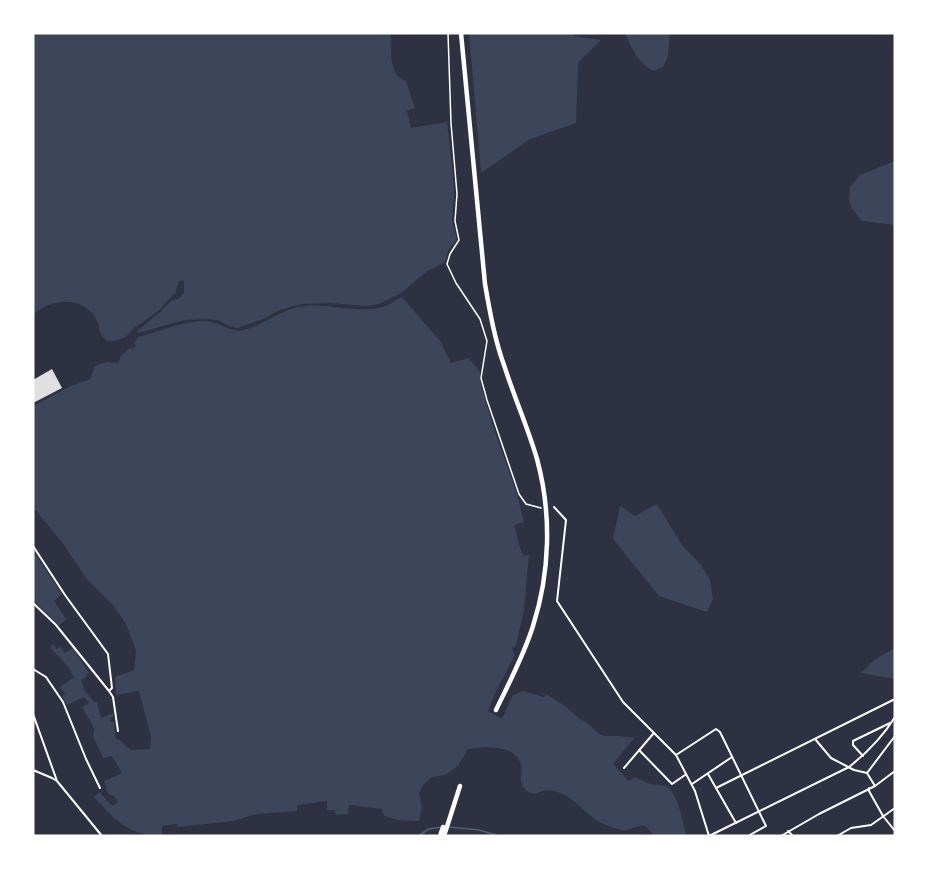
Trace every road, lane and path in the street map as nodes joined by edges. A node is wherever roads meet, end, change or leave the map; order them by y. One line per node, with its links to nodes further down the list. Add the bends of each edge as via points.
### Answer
1 (448, 33): 4 (lane, via 459,240 447,264 480,319 487,341 482,378 519,494 526,504)
2 (461, 33): 10 (highway, via 490,315 537,459 547,527 538,609)
3 (554, 507): 15 (street, via 566,520 557,602 622,702)
4 (541, 508)
5 (33, 546): 8 (street, via 108,654)
6 (33, 603): 8 (street)
7 (33, 669): 34 (street, via 46,678 63,702)
8 (110, 691): 14 (street)
9 (895, 699): 17 (street)
10 (496, 710)
11 (33, 714): 30 (street)
12 (895, 717): 13 (street)
13 (891, 723): 20 (street); 20 (street, via 853,741)
14 (118, 731)
15 (654, 733): 18 (street); 19 (street)
16 (895, 736): 26 (street)
17 (815, 739): 22 (street, via 831,758); 29 (street)
18 (639, 750): 23 (street); 27 (street, via 672,784)
19 (676, 755): 21 (street, via 716,729); 27 (street)
20 (863, 756): 22 (street)
21 (733, 757): 28 (street); 29 (street)
22 (849, 767): 26 (street); 38 (street)
23 (624, 768)
24 (33, 770): 30 (street)
25 (895, 771): 33 (street)
26 (867, 773): 33 (street)
27 (686, 774): 31 (street)
28 (708, 774): 31 (street); 35 (street)
29 (741, 776): 35 (street); 38 (street)
30 (57, 781): 44 (street)
31 (692, 784): 46 (street)
32 (460, 786): 45 (highway)
33 (875, 786): 36 (street)
34 (100, 788)
35 (716, 788): 40 (street)
36 (869, 788): 39 (street); 41 (street)
37 (895, 808): 39 (street)
38 (759, 811): 40 (street); 43 (street, via 766,826)
39 (883, 816): 42 (street); 49 (street, via 872,825 851,828)
40 (735, 823): 46 (street)
41 (788, 831): 47 (street); 48 (street)
42 (895, 831)
43 (750, 835)
44 (102, 836)
45 (442, 836)
46 (710, 836)
47 (781, 836)
48 (793, 836)
49 (837, 836)

